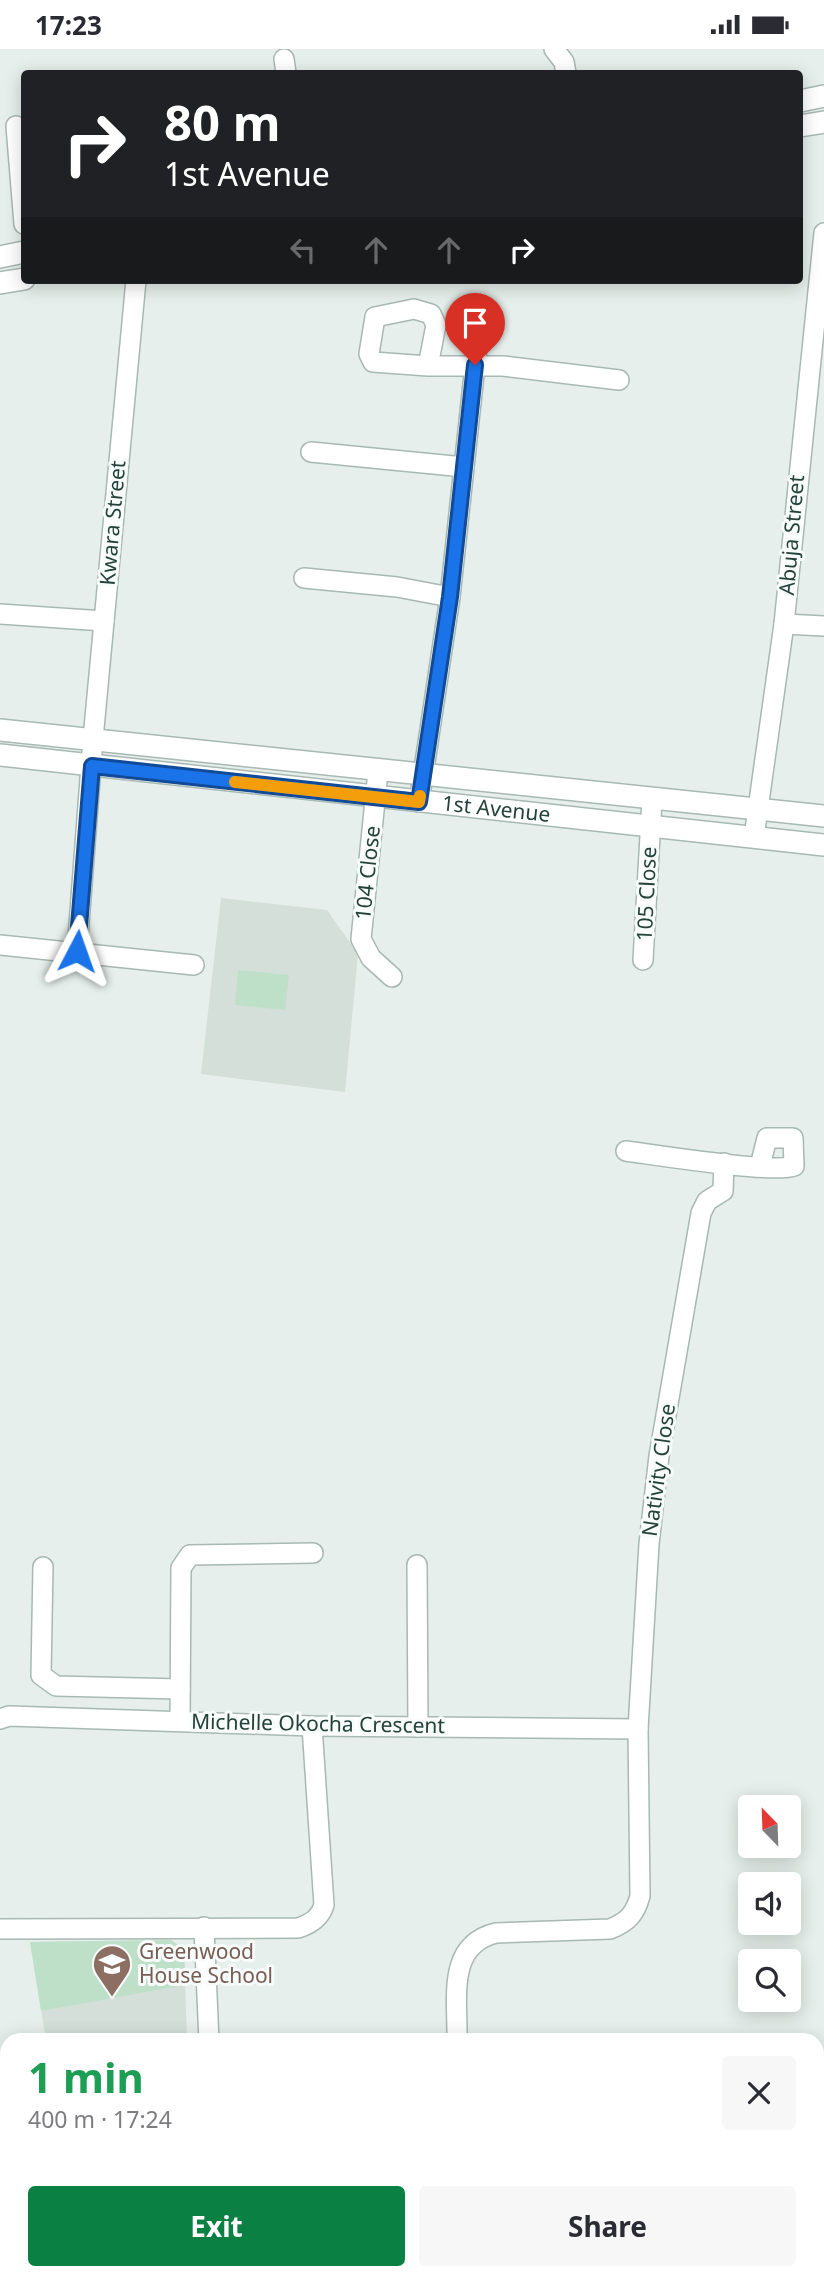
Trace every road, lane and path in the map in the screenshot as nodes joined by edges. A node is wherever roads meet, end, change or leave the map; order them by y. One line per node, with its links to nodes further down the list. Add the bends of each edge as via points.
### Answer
1 (554, 49): 2 (street)
2 (565, 70)
3 (824, 96): 4 (street)
4 (803, 100)
5 (824, 122): 7 (street)
6 (16, 126): 8 (street)
7 (803, 126)
8 (21, 187)
9 (824, 233): 18 (street, Abuja Street)
10 (21, 253): 11 (street)
11 (0, 257)
12 (21, 280): 13 (street)
13 (0, 283)
14 (136, 284): 25 (street, Kwara Street)
15 (476, 356): 16 (street); 17 (street); 21 (street)
16 (428, 366)
17 (619, 380)
18 (804, 411): 19 (street); 26 (street, Abuja Street)
19 (824, 412)
20 (312, 452): 21 (street)
21 (464, 467): 23 (street)
22 (304, 578): 23 (street)
23 (450, 597): 33 (street)
24 (0, 614): 25 (street)
25 (104, 621): 29 (street, Kwara Street)
26 (784, 624): 27 (street); 37 (street, Abuja Street)
27 (824, 627)
28 (0, 730): 29 (street, 1st Avenue)
29 (93, 739): 31 (street, Kwara Street); 32 (street, 1st Avenue)
30 (0, 755): 31 (street, 1st Avenue)
31 (92, 766): 34 (street, 1st Avenue); 43 (street, Kwara Street)
32 (378, 771): 33 (street, 1st Avenue); 34 (street, 104 Close)
33 (423, 775): 35 (street, 1st Avenue); 36 (street)
34 (376, 799): 36 (street, 1st Avenue); 46 (street, 104 Close, via 361,939 371,958)
35 (652, 800): 37 (street, 1st Avenue); 39 (street, 105 Close)
36 (419, 802): 39 (street, 1st Avenue)
37 (758, 808): 38 (street, 1st Avenue); 40 (street, Abuja Street)
38 (824, 816)
39 (651, 827): 40 (street, 1st Avenue); 44 (street, 105 Close)
40 (754, 837): 41 (street, 1st Avenue)
41 (824, 845)
42 (0, 945): 43 (street)
43 (77, 951): 45 (street)
44 (643, 960)
45 (194, 965)
46 (392, 977)
47 (626, 1151): 48 (street)
48 (724, 1163): 49 (street); 58 (street, Nativity Close, via 723,1191 706,1201 701,1213 659,1456)
49 (760, 1166)
50 (313, 1553): 53 (street, via 185,1558 181,1568)
51 (417, 1565): 57 (street)
52 (43, 1567): 53 (street, via 41,1675 47,1682 55,1686)
53 (180, 1689): 55 (street)
54 (0, 1719): 55 (street, Michelle Okocha Crescent)
55 (180, 1721): 56 (street, Michelle Okocha Crescent)
56 (312, 1726): 57 (street, Michelle Okocha Crescent); 59 (street, via 321,1915 298,1928)
57 (418, 1727): 58 (street, Michelle Okocha Crescent)
58 (638, 1729): 62 (street, Nativity Close, via 640,1896 636,1911 610,1929 478,1937 459,1965)
59 (204, 1927): 60 (street); 61 (street)
60 (0, 1929)
61 (209, 2033)
62 (457, 2033)

